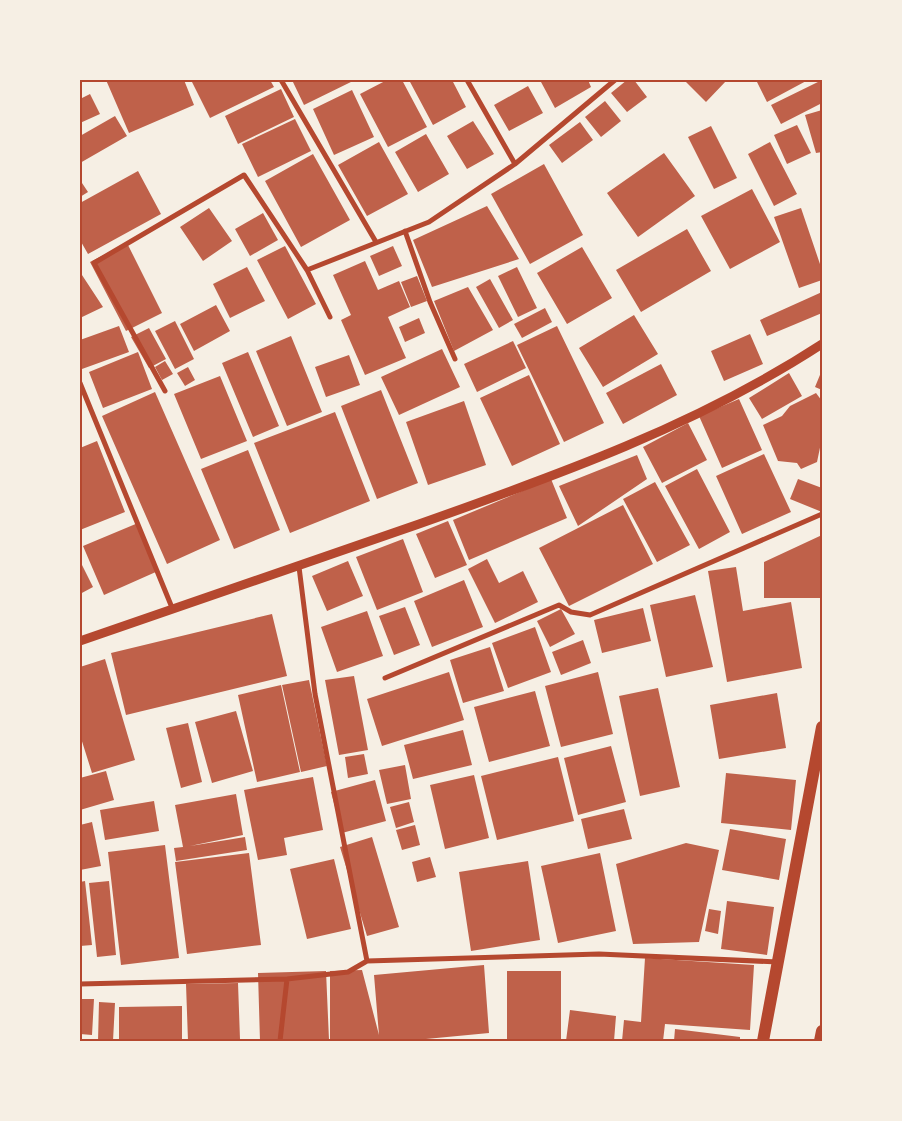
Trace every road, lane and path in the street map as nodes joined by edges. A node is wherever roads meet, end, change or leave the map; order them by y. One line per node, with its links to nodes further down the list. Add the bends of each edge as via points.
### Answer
1 (281, 80): 6 (street)
2 (467, 80): 4 (street)
3 (615, 80): 4 (street)
4 (514, 164): 5 (street, via 429,222)
5 (405, 231): 6 (street); 10 (street, via 430,302)
6 (376, 242): 7 (street)
7 (307, 270): 8 (street); 12 (street, via 244,175 94,263)
8 (330, 318)
9 (822, 344): 14 (street, via 777,374 666,430 542,481)
10 (455, 359)
11 (80, 383): 15 (street)
12 (165, 391)
13 (822, 514): 17 (street, via 590,615 571,612 559,605)
14 (299, 566): 15 (street); 19 (street, via 315,694)
15 (173, 610): 16 (street)
16 (80, 641)
17 (385, 678)
18 (822, 727): 20 (main road)
19 (367, 961): 20 (street, via 599,954); 21 (street, via 348,972)
20 (778, 962): 25 (main road)
21 (287, 979): 22 (street); 24 (street)
22 (80, 984)
23 (822, 1031): 26 (main road)
24 (280, 1041)
25 (764, 1041)
26 (820, 1041)

